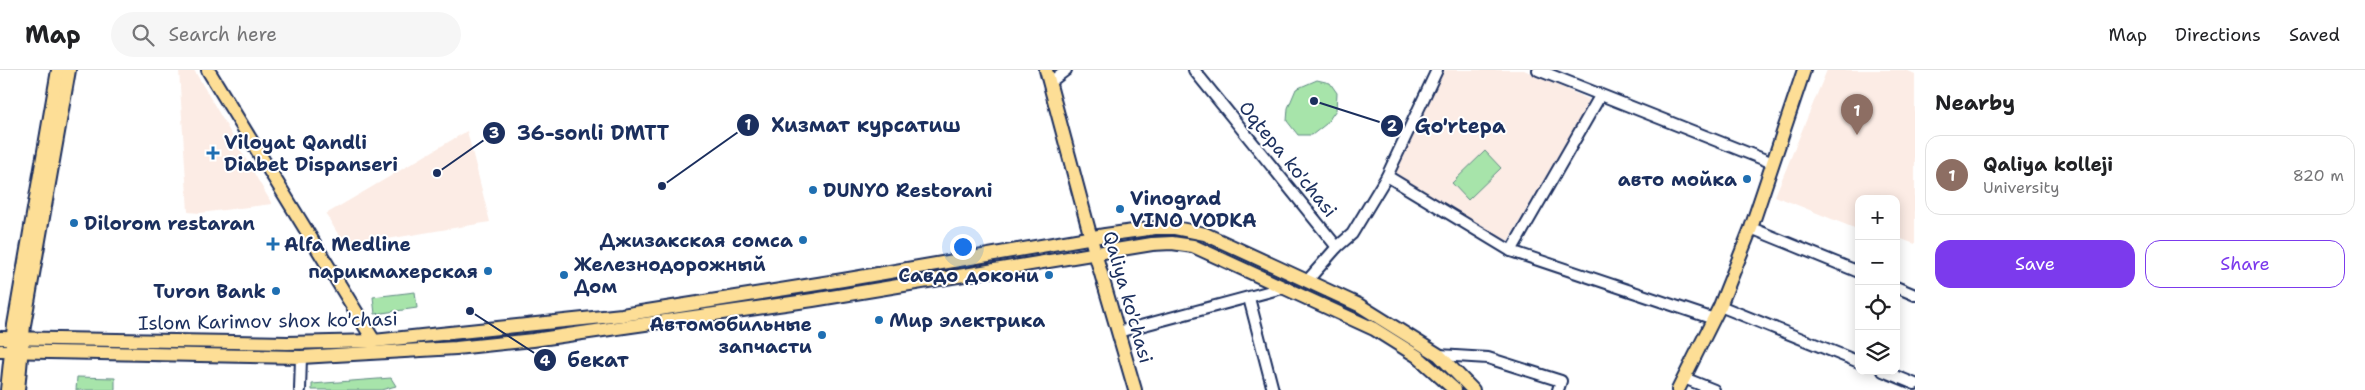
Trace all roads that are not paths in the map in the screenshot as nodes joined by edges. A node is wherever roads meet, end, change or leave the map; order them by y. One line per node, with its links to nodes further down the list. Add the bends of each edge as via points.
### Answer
1 (58, 70): 29 (main road)
2 (69, 70): 29 (main road)
3 (208, 70): 30 (main road)
4 (1046, 70): 10 (main road, Qaliya ko'chasi)
5 (1066, 70): 10 (street)
6 (1194, 70): 16 (street, Oqtepa ko'chasi)
7 (1437, 70): 13 (street)
8 (1538, 70): 11 (street)
9 (1804, 70): 12 (main road)
10 (1049, 83): 15 (main road, Qaliya ko'chasi)
11 (1600, 96): 12 (street); 17 (street)
12 (1773, 163): 14 (main road)
13 (1387, 176): 16 (street, via 1352,234); 17 (street)
14 (1751, 228): 19 (street); 25 (main road)
15 (1091, 238): 18 (main road, Qaliya ko'chasi); 20 (main road, Islom Karimov shox ko'chasi, via 1155,228 1195,232); 26 (main road, Islom Karimov shox ko'chasi)
16 (1337, 247): 20 (street)
17 (1511, 251): 27 (street)
18 (1095, 253): 21 (main road, Islom Karimov shox ko'chasi, via 1152,244 1183,244); 26 (main road, Islom Karimov shox ko'chasi, via 843,295); 28 (main road, Qaliya ko'chasi)
19 (1855, 270)
20 (1307, 281): 32 (main road, Islom Karimov shox ko'chasi, via 1377,315)
21 (1286, 287): 24 (street); 38 (main road, Islom Karimov shox ko'chasi, via 1402,345)
22 (1900, 288): 23 (street)
23 (1915, 294)
24 (1248, 298): 28 (street); 43 (street)
25 (1720, 306): 27 (main road); 34 (street)
26 (664, 315): 30 (main road, Islom Karimov shox ko'chasi); 33 (main road, Islom Karimov shox ko'chasi, via 523,341 386,354)
27 (1714, 319): 36 (main road)
28 (1118, 332): 42 (main road, Qaliya ko'chasi)
29 (12, 338): 30 (main road, Islom Karimov shox ko'chasi); 31 (main road)
30 (374, 342)
31 (10, 352): 33 (main road, Islom Karimov shox ko'chasi); 39 (main road); 40 (main road)
32 (1439, 355): 38 (main road, Islom Karimov shox ko'chasi); 44 (street, via 1488,358 1561,381)
33 (300, 358): 41 (street)
34 (1855, 360)
35 (1893, 375): 37 (street)
36 (1684, 378): 45 (main road); 46 (street)
37 (1915, 384)
38 (1463, 388)
39 (6, 390)
40 (18, 390)
41 (300, 390)
42 (1135, 390)
43 (1273, 390)
44 (1558, 390)
45 (1678, 390)
46 (1714, 390)

